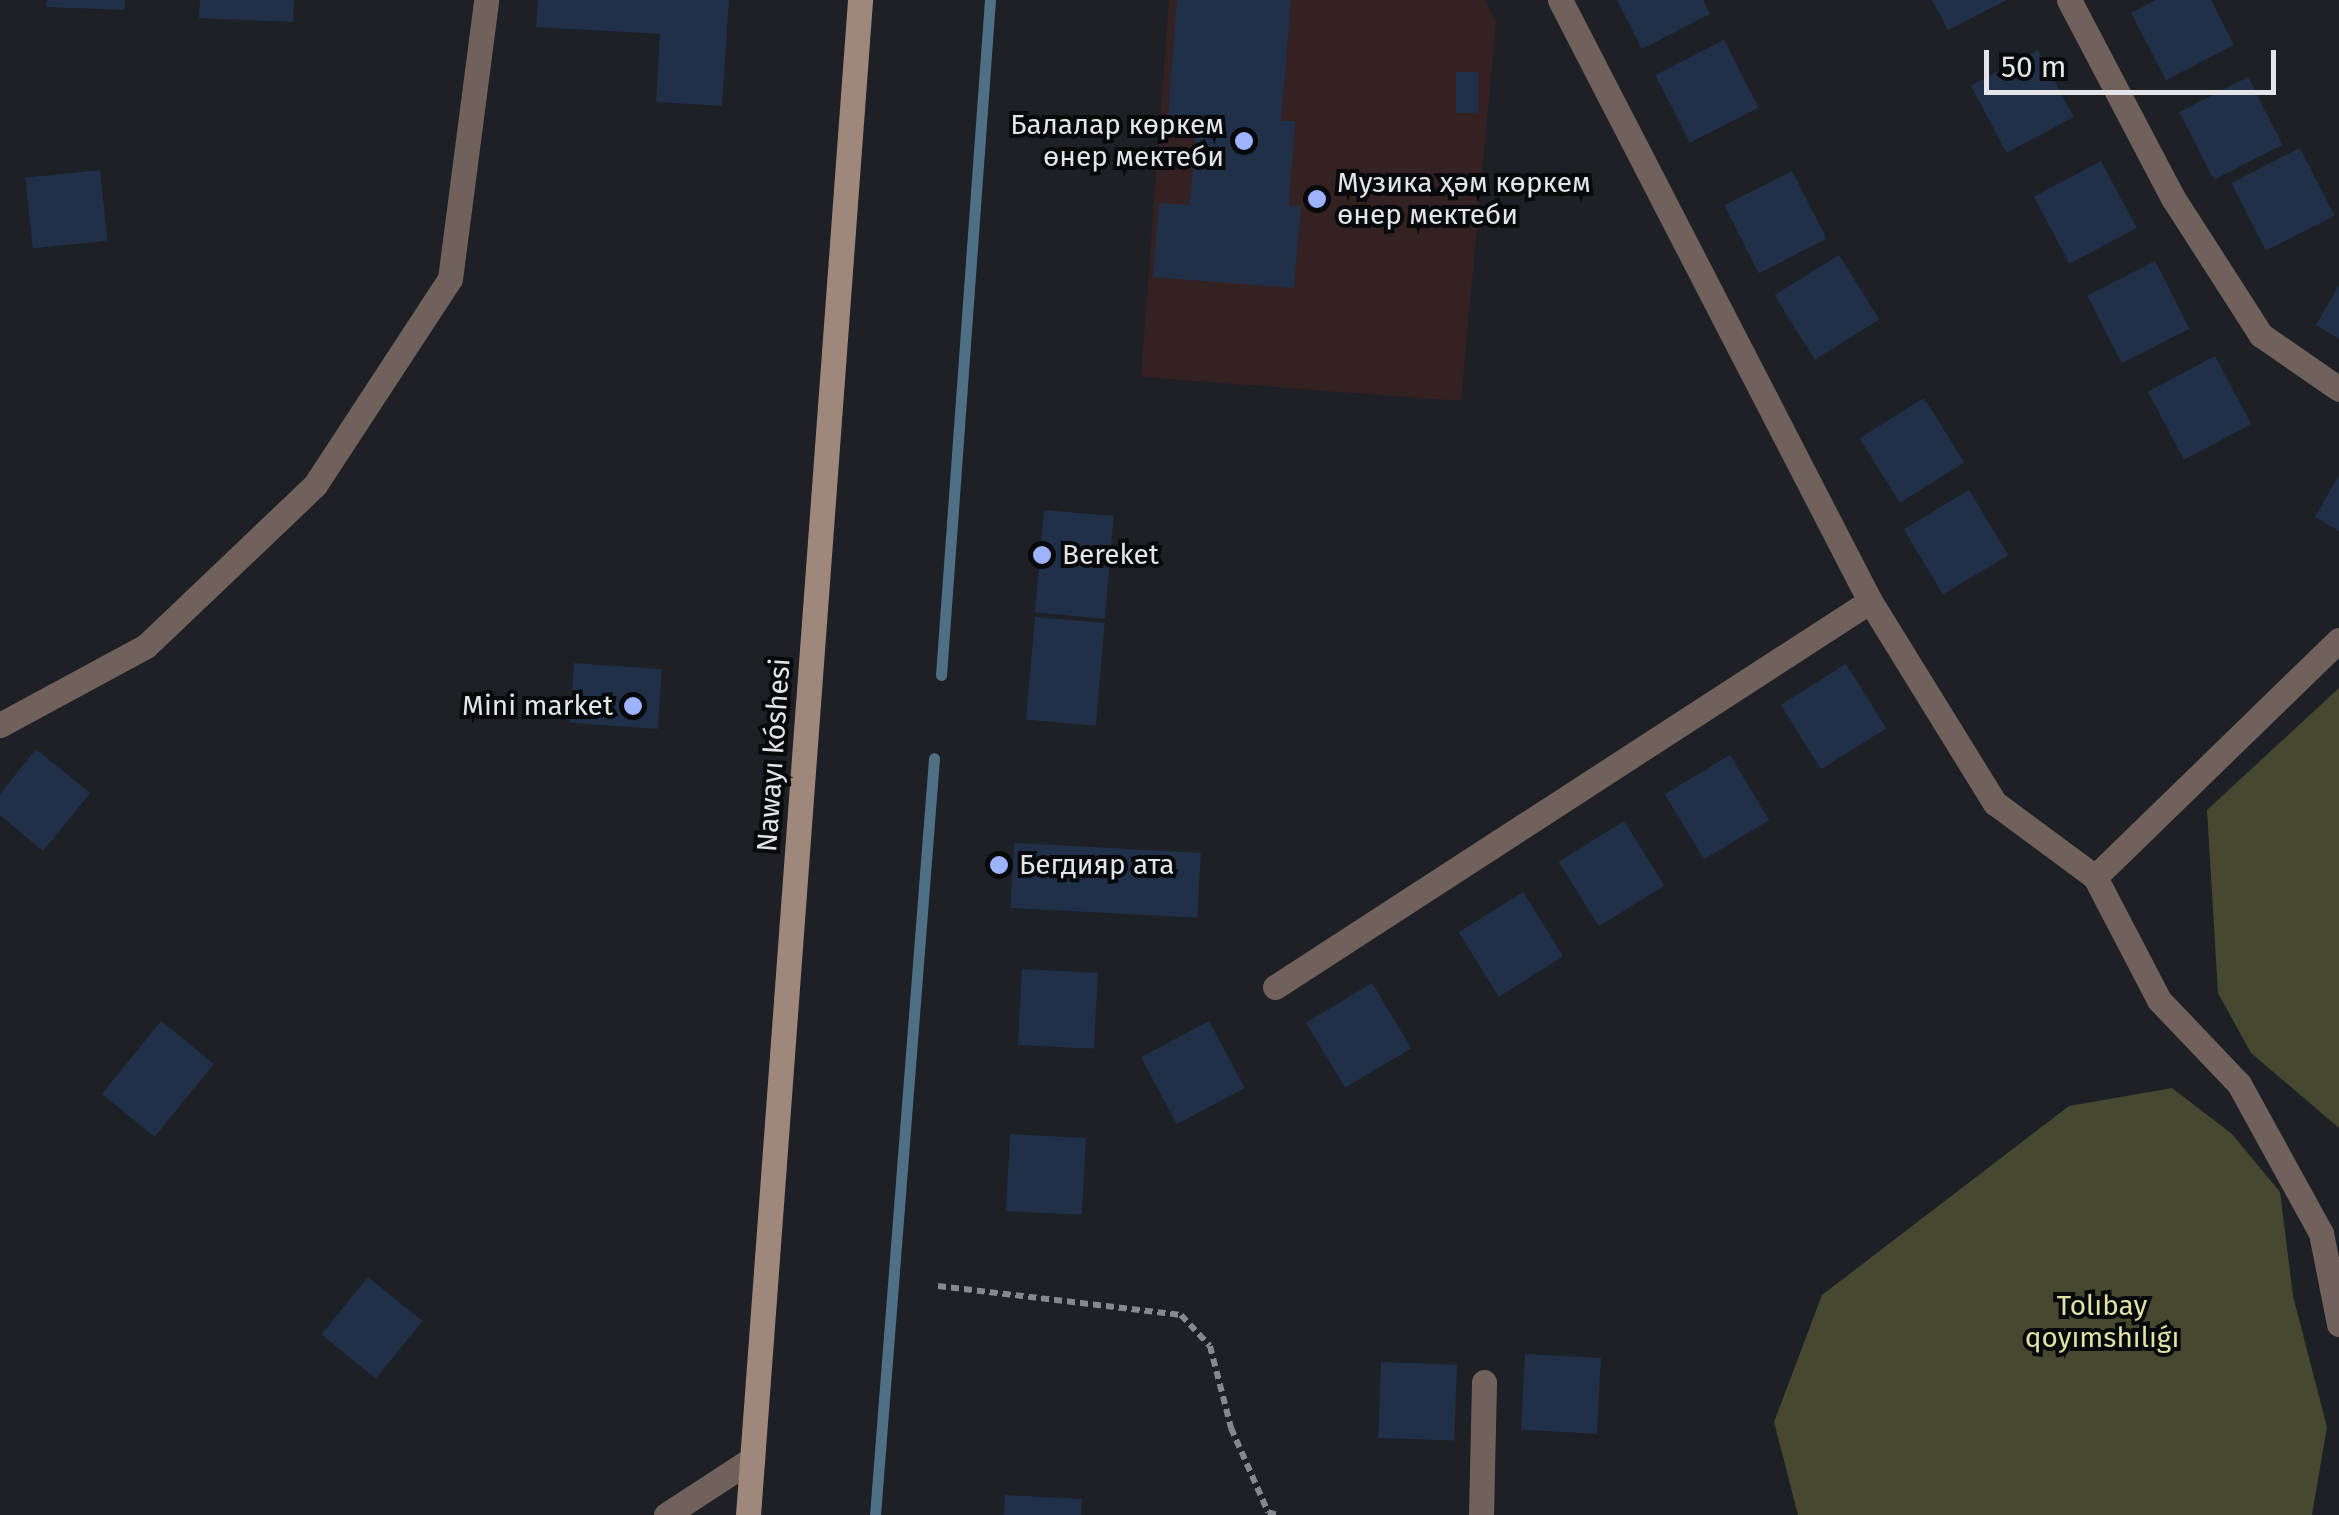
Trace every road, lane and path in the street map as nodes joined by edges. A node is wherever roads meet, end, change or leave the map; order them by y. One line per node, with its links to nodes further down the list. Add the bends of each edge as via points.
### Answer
1 (486, 0): 8 (street, via 450,280 315,485 146,646)
2 (860, 0): 14 (main road, Nawayı kóshesi)
3 (1560, 0): 6 (street)
4 (2069, 0): 5 (street, via 2173,198 2261,335)
5 (2339, 389)
6 (1870, 602): 9 (street, via 1994,802); 10 (street)
7 (2339, 640): 9 (street)
8 (0, 725)
9 (2095, 877): 12 (street, via 2158,1000 2239,1084 2312,1216)
10 (1274, 986)
11 (938, 1286): 17 (path, via 1181,1315 1210,1346 1230,1428 1268,1512)
12 (2339, 1324)
13 (1484, 1382): 18 (street)
14 (752, 1459): 15 (street); 16 (main road, Nawayı kóshesi)
15 (666, 1515)
16 (748, 1515)
17 (1277, 1515)
18 (1480, 1515)

